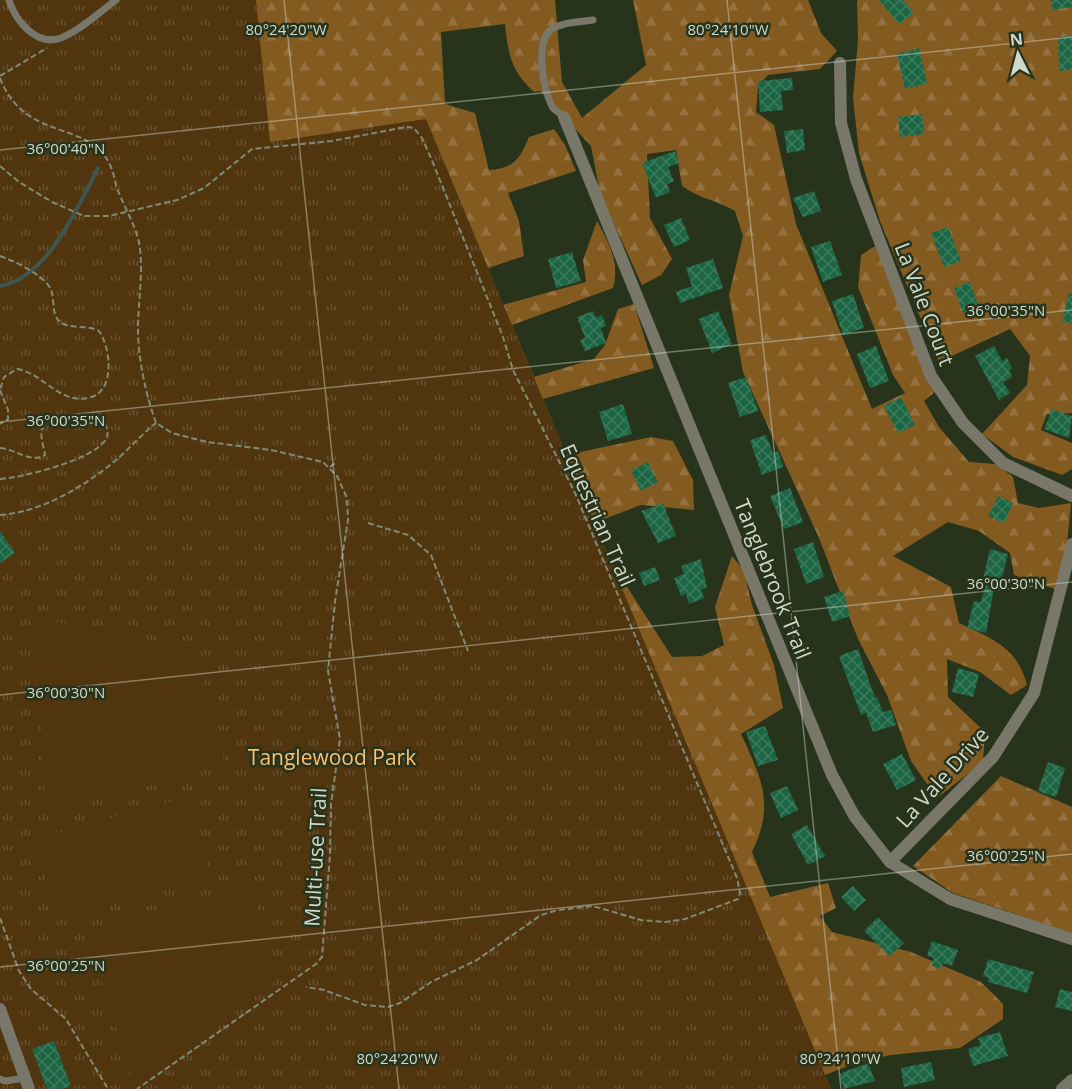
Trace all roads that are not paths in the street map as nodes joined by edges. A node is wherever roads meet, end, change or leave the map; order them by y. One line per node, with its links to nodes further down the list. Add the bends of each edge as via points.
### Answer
1 (9, 0): 3 (lane, via 18,21 50,40 61,38)
2 (116, 0): 3 (lane)
3 (110, 2)
4 (593, 20): 6 (lane, via 553,27 544,35 542,66 549,96 554,109)
5 (840, 63): 7 (street, La Vale Court, via 841,123 856,179 931,376 963,423 1004,463)
6 (564, 117): 9 (street, Tanglebrook Trail, via 832,775 855,817)
7 (1072, 496)
8 (1072, 544): 9 (street, La Vale Drive, via 1034,693 993,757)
9 (890, 862): 10 (street, Tanglebrook Trail, via 950,899)
10 (1072, 939)
11 (0, 1009): 14 (street)
12 (0, 1079): 14 (lane)
13 (1072, 1080): 15 (street)
14 (27, 1083)
15 (1062, 1089)

